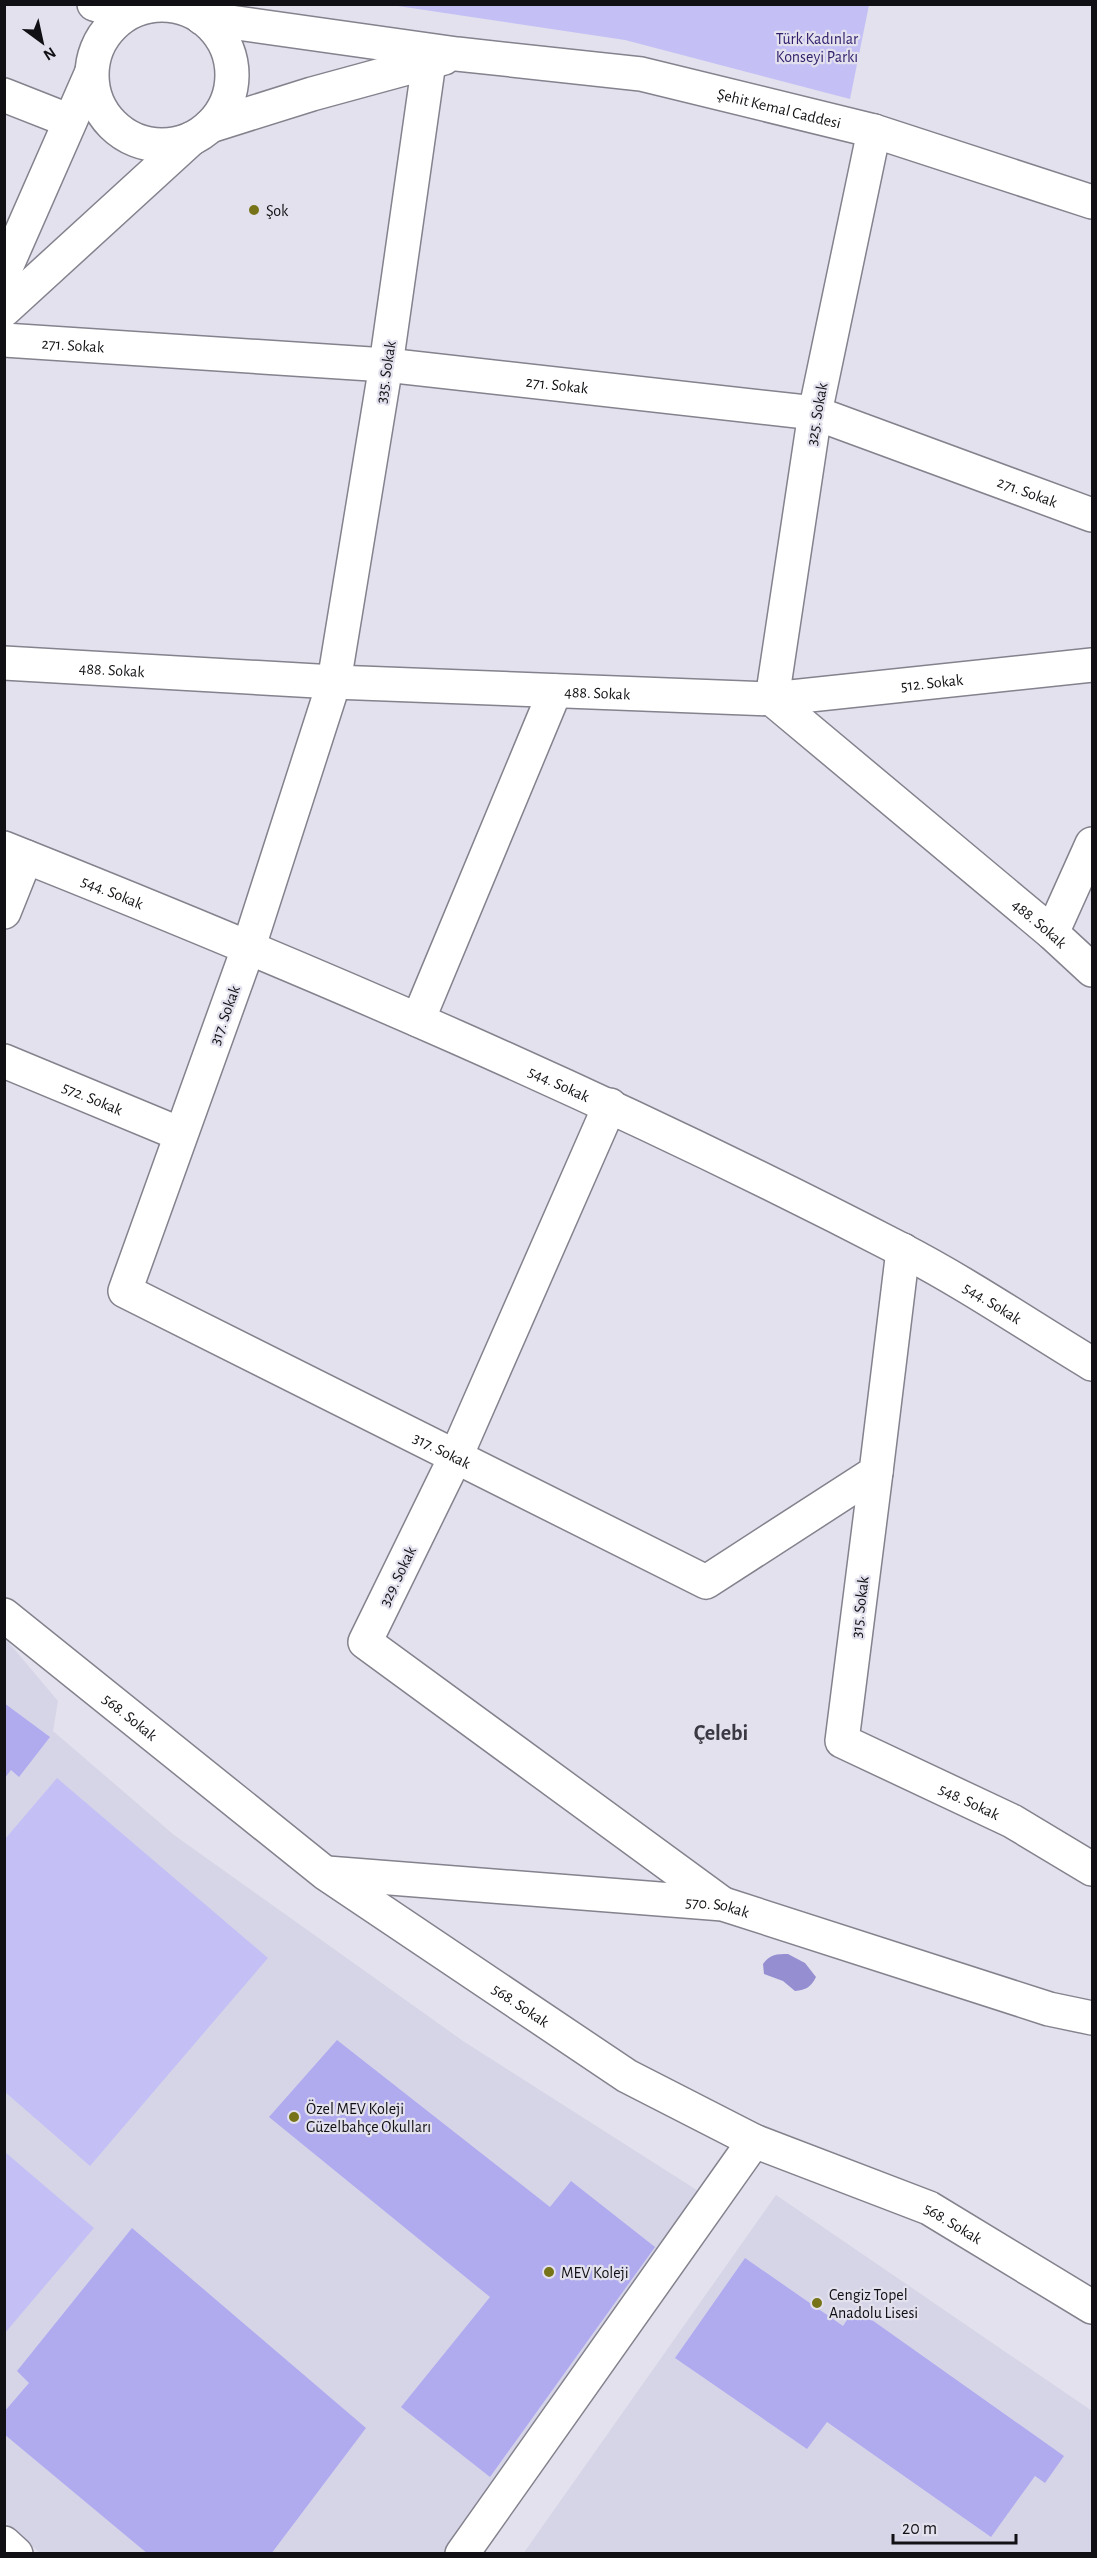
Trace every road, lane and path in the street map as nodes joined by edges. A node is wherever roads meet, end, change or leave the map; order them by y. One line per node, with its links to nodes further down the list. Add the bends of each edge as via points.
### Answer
1 (94, 4): 2 (street)
2 (141, 8): 3 (street, via 180,7); 5 (street, via 108,30 96,50)
3 (202, 18): 4 (street, Şehit Kemal Caddesi); 9 (street, via 224,42 231,64 231,87 224,108)
4 (443, 58): 8 (street, Şehit Kemal Caddesi, via 641,74); 9 (street, via 312,94); 14 (street, 335. Sokak)
5 (91, 74): 7 (street); 9 (street, via 95,97 106,118 124,134 146,143 169,145)
6 (4, 95): 7 (street)
7 (70, 121): 11 (street)
8 (874, 131): 10 (street, Şehit Kemal Caddesi); 15 (street, 325. Sokak)
9 (201, 132): 12 (street)
10 (1092, 202)
11 (4, 272)
12 (4, 310)
13 (4, 340): 14 (street, 271. Sokak)
14 (386, 365): 15 (street, 271. Sokak); 19 (street, 335. Sokak)
15 (815, 413): 16 (street, 271. Sokak); 21 (street, 325. Sokak)
16 (1092, 515)
17 (4, 663): 19 (street, 488. Sokak)
18 (1092, 665): 21 (street, 512. Sokak)
19 (334, 682): 20 (street, 488. Sokak); 26 (street, 335. Sokak)
20 (555, 691): 21 (street, 488. Sokak); 28 (street)
21 (772, 699): 25 (street, 488. Sokak)
22 (1092, 844): 25 (street)
23 (15, 852): 24 (street); 26 (street, 544. Sokak)
24 (4, 912)
25 (1052, 933): 27 (street, 488. Sokak)
26 (249, 946): 28 (street, 544. Sokak); 31 (street, 317. Sokak)
27 (1092, 970)
28 (418, 1020): 30 (street, 544. Sokak)
29 (4, 1061): 31 (street, 572. Sokak)
30 (610, 1105): 32 (street, 544. Sokak); 34 (street, 329. Sokak)
31 (180, 1134): 34 (street, 317. Sokak, via 125,1291)
32 (903, 1250): 33 (street, 544. Sokak); 35 (street)
33 (1092, 1364)
34 (456, 1456): 35 (street, 317. Sokak, via 706,1582); 40 (street, 329. Sokak, via 365,1642)
35 (876, 1472): 37 (street, 315. Sokak)
36 (4, 1615): 39 (street, 568. Sokak)
37 (842, 1741): 38 (street, 548. Sokak, via 1012,1821)
38 (1092, 1869)
39 (325, 1873): 40 (street, 570. Sokak); 42 (street, 568. Sokak, via 627,2076)
40 (723, 1904): 41 (street, 570. Sokak, via 1049,2009)
41 (1092, 2018)
42 (754, 2141): 43 (street, 568. Sokak, via 929,2208); 46 (street)
43 (1092, 2307)
44 (4, 2543): 45 (street)
45 (16, 2553)
46 (462, 2553)

